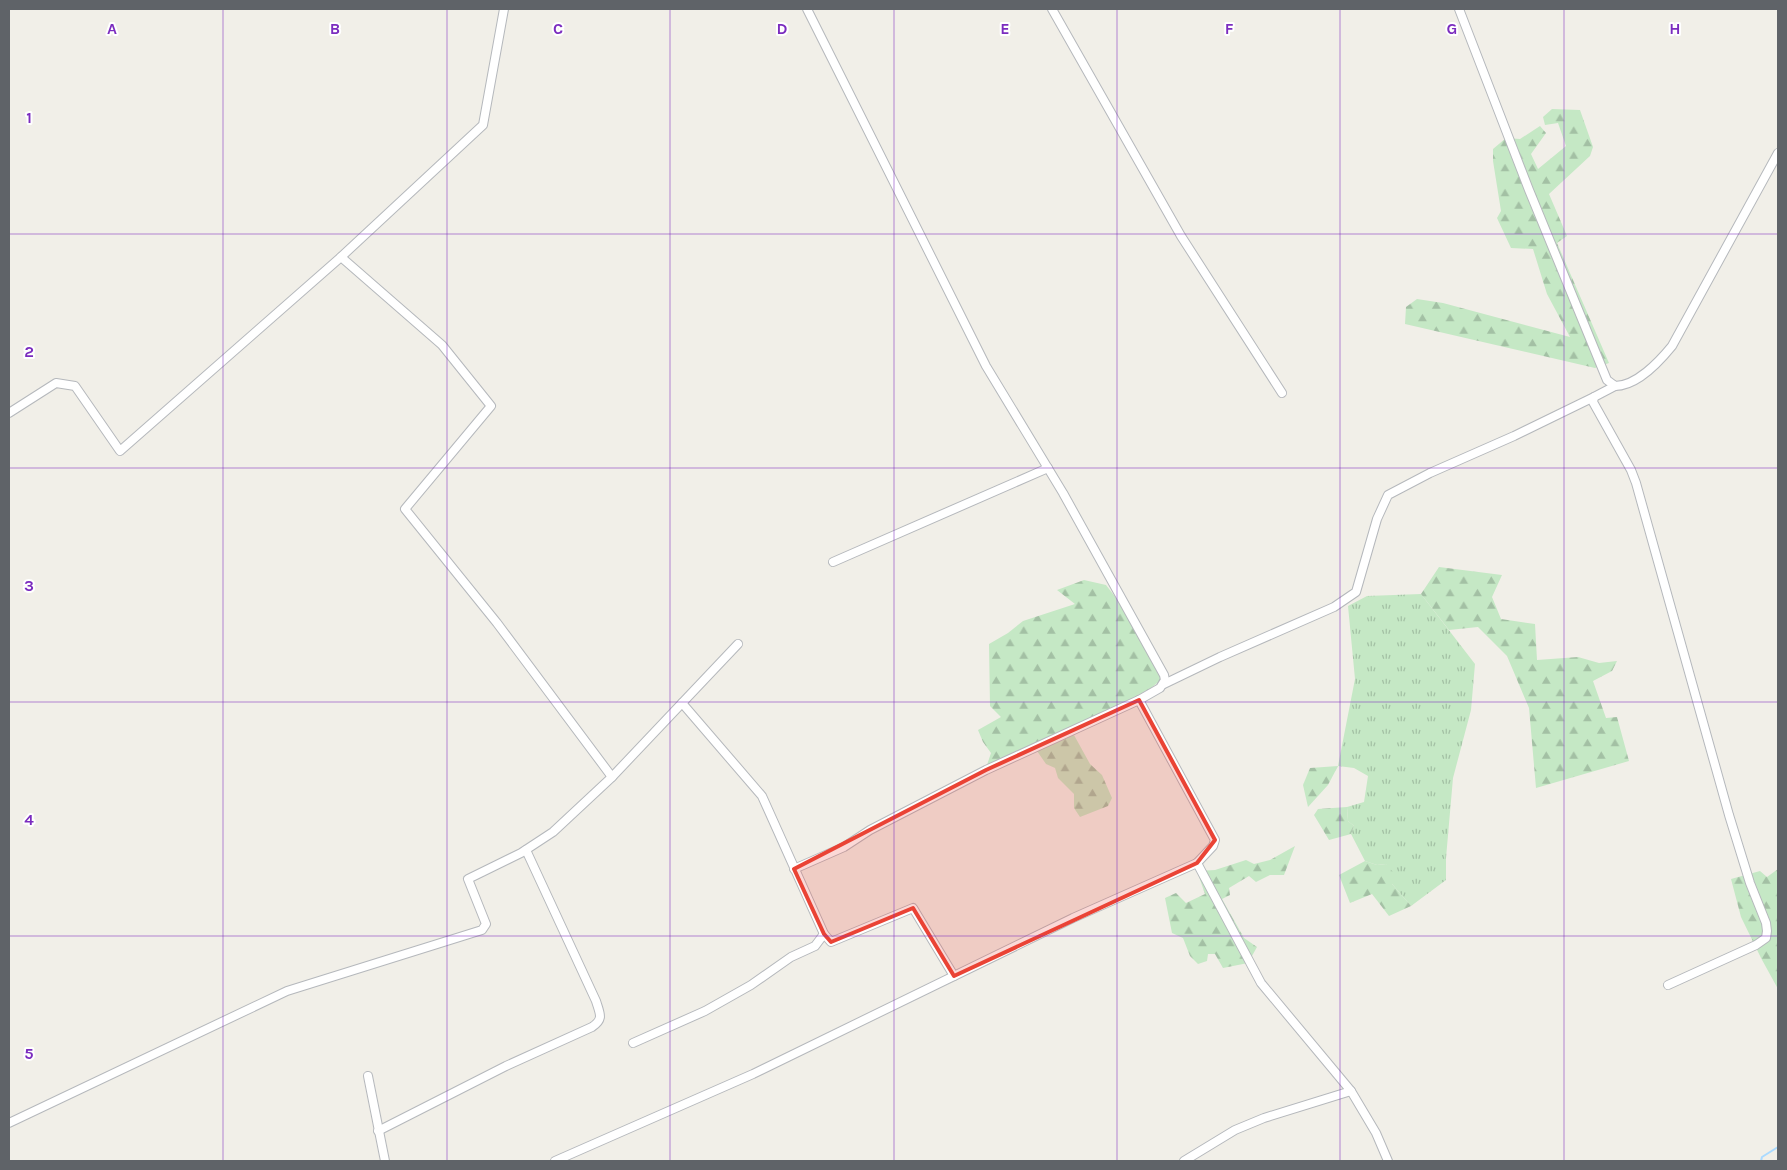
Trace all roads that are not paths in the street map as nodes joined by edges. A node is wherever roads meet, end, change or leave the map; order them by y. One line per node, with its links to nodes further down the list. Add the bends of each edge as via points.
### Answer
1 (504, 9): 6 (street, via 483,125)
2 (807, 9): 11 (street, via 986,366)
3 (1052, 9): 8 (street, via 1181,236)
4 (1459, 9): 7 (street, via 1592,344 1607,380)
5 (1778, 153): 7 (street, via 1672,346 1647,372)
6 (341, 257): 10 (street, via 120,451 75,386 56,383); 17 (street, via 442,345 491,406 405,509 497,624)
7 (1615, 386): 9 (street)
8 (1282, 393)
9 (1594, 397): 14 (street, via 1388,495 1377,519 1356,592 1334,607); 23 (street, via 1593,402 1636,483 1729,815 1766,923 1766,938 1756,945)
10 (9, 413)
11 (1048, 468): 12 (street); 14 (street, via 1164,675)
12 (833, 562)
13 (738, 644): 16 (street)
14 (1164, 684): 15 (street)
15 (1139, 700): 19 (street, via 1215,840); 20 (street, via 986,770 870,830 844,847)
16 (682, 703): 17 (street); 20 (street, via 762,796)
17 (612, 777): 18 (street, via 554,832)
18 (526, 850): 27 (street, via 468,879 486,924 482,930 287,991); 28 (street, via 596,1001 601,1015 599,1023)
19 (1197, 863): 22 (street); 26 (street, via 1261,983)
20 (794, 869): 21 (street)
21 (824, 934): 22 (street, via 831,942 913,908); 24 (street, via 815,946 792,957 751,985)
22 (954, 976): 30 (street, via 753,1074)
23 (1668, 985)
24 (632, 1044)
25 (368, 1076): 28 (street)
26 (1351, 1091): 31 (street, via 1249,1124); 32 (street)
27 (9, 1122)
28 (378, 1131): 29 (street)
29 (384, 1161)
30 (555, 1161)
31 (1184, 1161)
32 (1388, 1161)

